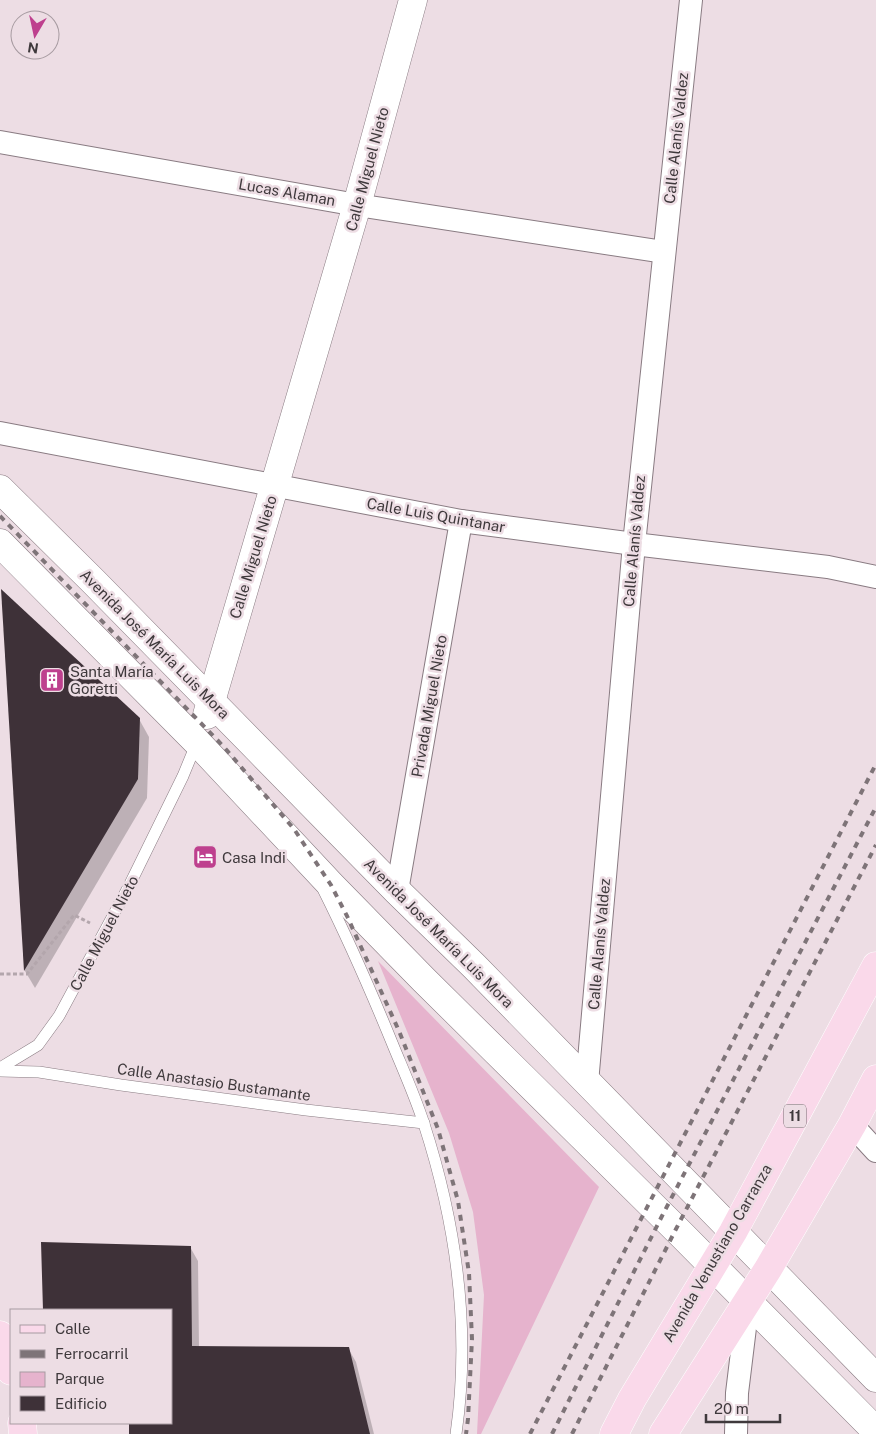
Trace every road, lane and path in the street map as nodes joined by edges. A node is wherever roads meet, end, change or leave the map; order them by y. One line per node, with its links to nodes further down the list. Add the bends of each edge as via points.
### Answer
1 (413, 0): 4 (street, Calle Miguel Nieto)
2 (691, 0): 5 (street, Calle Alanís Valdez)
3 (0, 142): 4 (street, Lucas Alaman)
4 (358, 205): 5 (street, Lucas Alaman); 7 (street, Calle Miguel Nieto)
5 (664, 252): 11 (street, Calle Alanís Valdez)
6 (0, 433): 7 (street, Calle Luis Quintanar)
7 (275, 485): 9 (street, Calle Luis Quintanar); 13 (street, Calle Miguel Nieto)
8 (0, 490): 13 (street, Avenida José María Luis Mora)
9 (461, 521): 11 (street, Calle Luis Quintanar); 16 (street, Privada Miguel Nieto)
10 (0, 543): 14 (street)
11 (634, 544): 12 (street, Calle Luis Quintanar, via 828,567); 22 (street, Calle Alanís Valdez)
12 (876, 577)
13 (212, 701): 14 (street, Calle Miguel Nieto); 16 (street, Avenida José María Luis Mora)
14 (197, 742): 15 (street); 20 (lane, Calle Miguel Nieto, via 130,884 59,1016 38,1045)
15 (310, 862): 23 (lane, via 366,978); 27 (street)
16 (397, 891): 22 (street, Avenida José María Luis Mora)
17 (74, 915): 19 (path, via 27,974)
18 (876, 966): 26 (main road, Avenida Venustiano Carranza / 11)
19 (0, 974)
20 (0, 1070): 23 (lane, Calle Anastasio Bustamante, via 39,1072 306,1110)
21 (876, 1079): 24 (main road)
22 (587, 1083): 26 (street, Avenida José María Luis Mora)
23 (424, 1123): 34 (lane, via 453,1236 460,1288 462,1353)
24 (852, 1125): 25 (street); 28 (main road)
25 (876, 1151)
26 (733, 1232): 27 (main road, Avenida Venustiano Carranza / 11); 28 (street, Avenida José María Luis Mora)
27 (711, 1266): 29 (street); 35 (main road, Avenida Venustiano Carranza / 11)
28 (768, 1270): 29 (main road); 32 (street, Avenida José María Luis Mora)
29 (748, 1302): 33 (street); 36 (main road); 37 (street, via 737,1393)
30 (0, 1335): 31 (main road)
31 (10, 1368)
32 (876, 1378)
33 (876, 1431)
34 (456, 1434)
35 (614, 1434)
36 (663, 1434)
37 (736, 1434)

